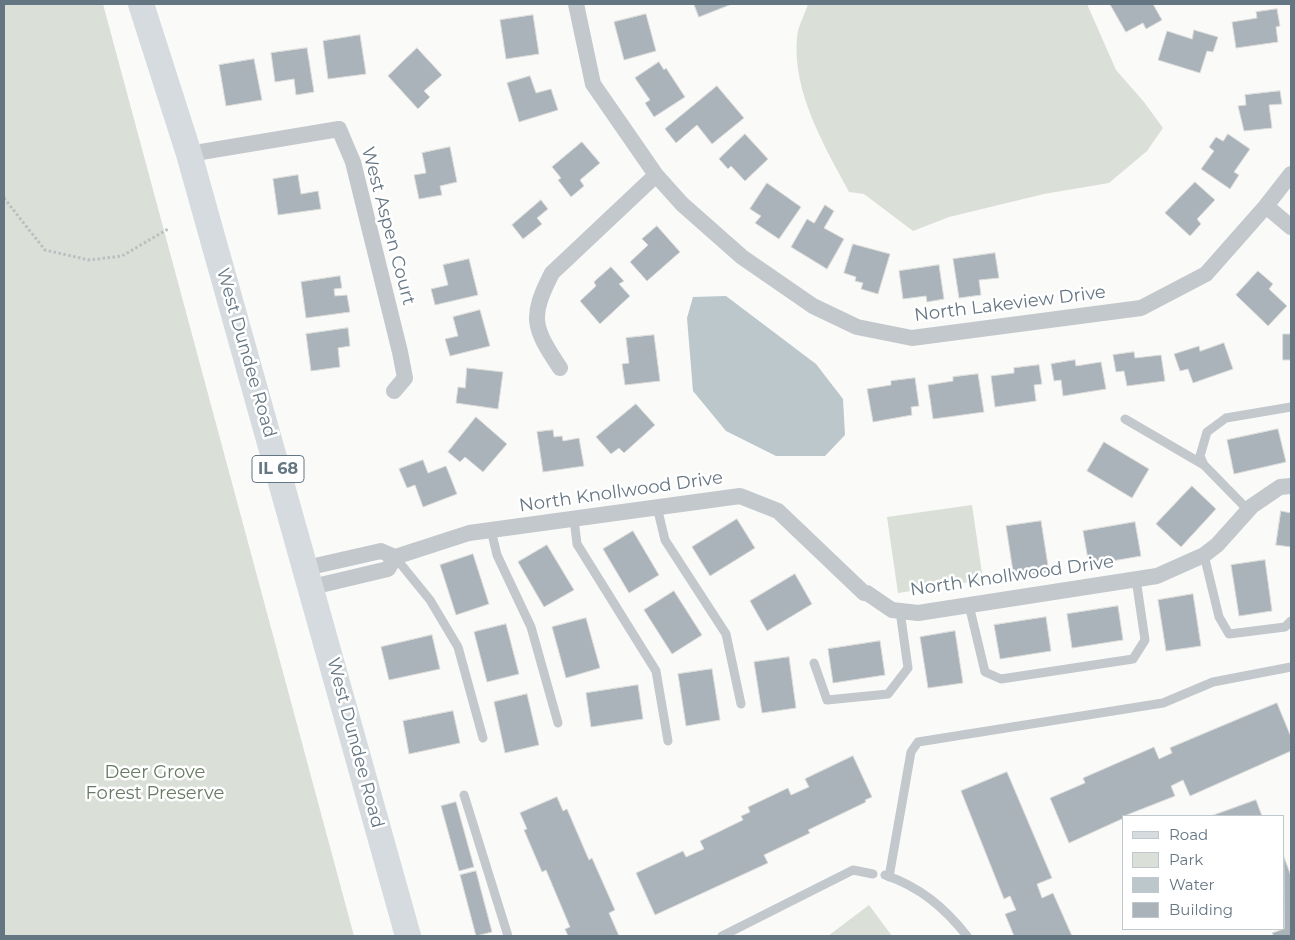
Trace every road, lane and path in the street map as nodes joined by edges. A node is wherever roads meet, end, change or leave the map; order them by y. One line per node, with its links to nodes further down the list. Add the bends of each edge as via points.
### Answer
1 (140, 4): 3 (main road, West Dundee Road / IL 68)
2 (576, 4): 5 (street, North Lakeview Drive, via 593,84)
3 (189, 154): 11 (street, West Aspen Court, via 339,129 353,162 400,352 405,378); 22 (main road, West Dundee Road / IL 68)
4 (1291, 174): 7 (street, North Lakeview Drive)
5 (656, 175): 7 (street, North Lakeview Drive, via 682,204 742,257 813,306 856,327 912,338 1141,308 1206,274); 10 (street, via 552,273 543,290 536,307 536,324 543,343)
6 (4, 198): 9 (path, via 45,250 89,260 122,256)
7 (1266, 206): 8 (street)
8 (1291, 227)
9 (168, 229)
10 (560, 368)
11 (394, 391)
12 (1291, 407): 14 (lane, via 1226,418 1207,432 1200,456)
13 (1125, 419): 14 (lane)
14 (1204, 465): 17 (lane)
15 (1291, 486): 17 (street, North Knollwood Drive, via 1280,487)
16 (657, 507): 18 (street, North Knollwood Drive); 25 (street, North Knollwood Drive, via 740,496 778,511 864,594 892,610); 29 (lane, via 665,540 726,634)
17 (1248, 510): 20 (street, North Knollwood Drive)
18 (574, 519): 19 (street, North Knollwood Drive); 32 (lane, via 577,544 656,671)
19 (491, 530): 21 (street, North Knollwood Drive, via 469,533); 30 (lane, via 497,555 531,627)
20 (1204, 555): 23 (street, North Knollwood Drive, via 1157,576); 26 (lane, via 1219,617 1229,634 1284,627)
21 (395, 557): 22 (street, North Knollwood Drive, via 388,569); 31 (lane, via 430,600 458,647)
22 (309, 577): 35 (main road, West Dundee Road / IL 68)
23 (1136, 579): 24 (street, North Knollwood Drive); 24 (lane, via 1145,640 1133,659 1002,679 984,672)
24 (969, 605): 25 (street, North Knollwood Drive, via 918,613)
25 (900, 611): 27 (lane, via 908,668 888,694 827,700)
26 (1291, 621)
27 (814, 663)
28 (1291, 667): 38 (lane, via 1214,682 1163,703 918,742 911,752 886,876 922,892)
29 (741, 704)
30 (558, 723)
31 (483, 738)
32 (668, 741)
33 (464, 795): 36 (lane)
34 (874, 874): 37 (lane, via 853,870)
35 (408, 936)
36 (508, 936)
37 (722, 936)
38 (968, 936)

